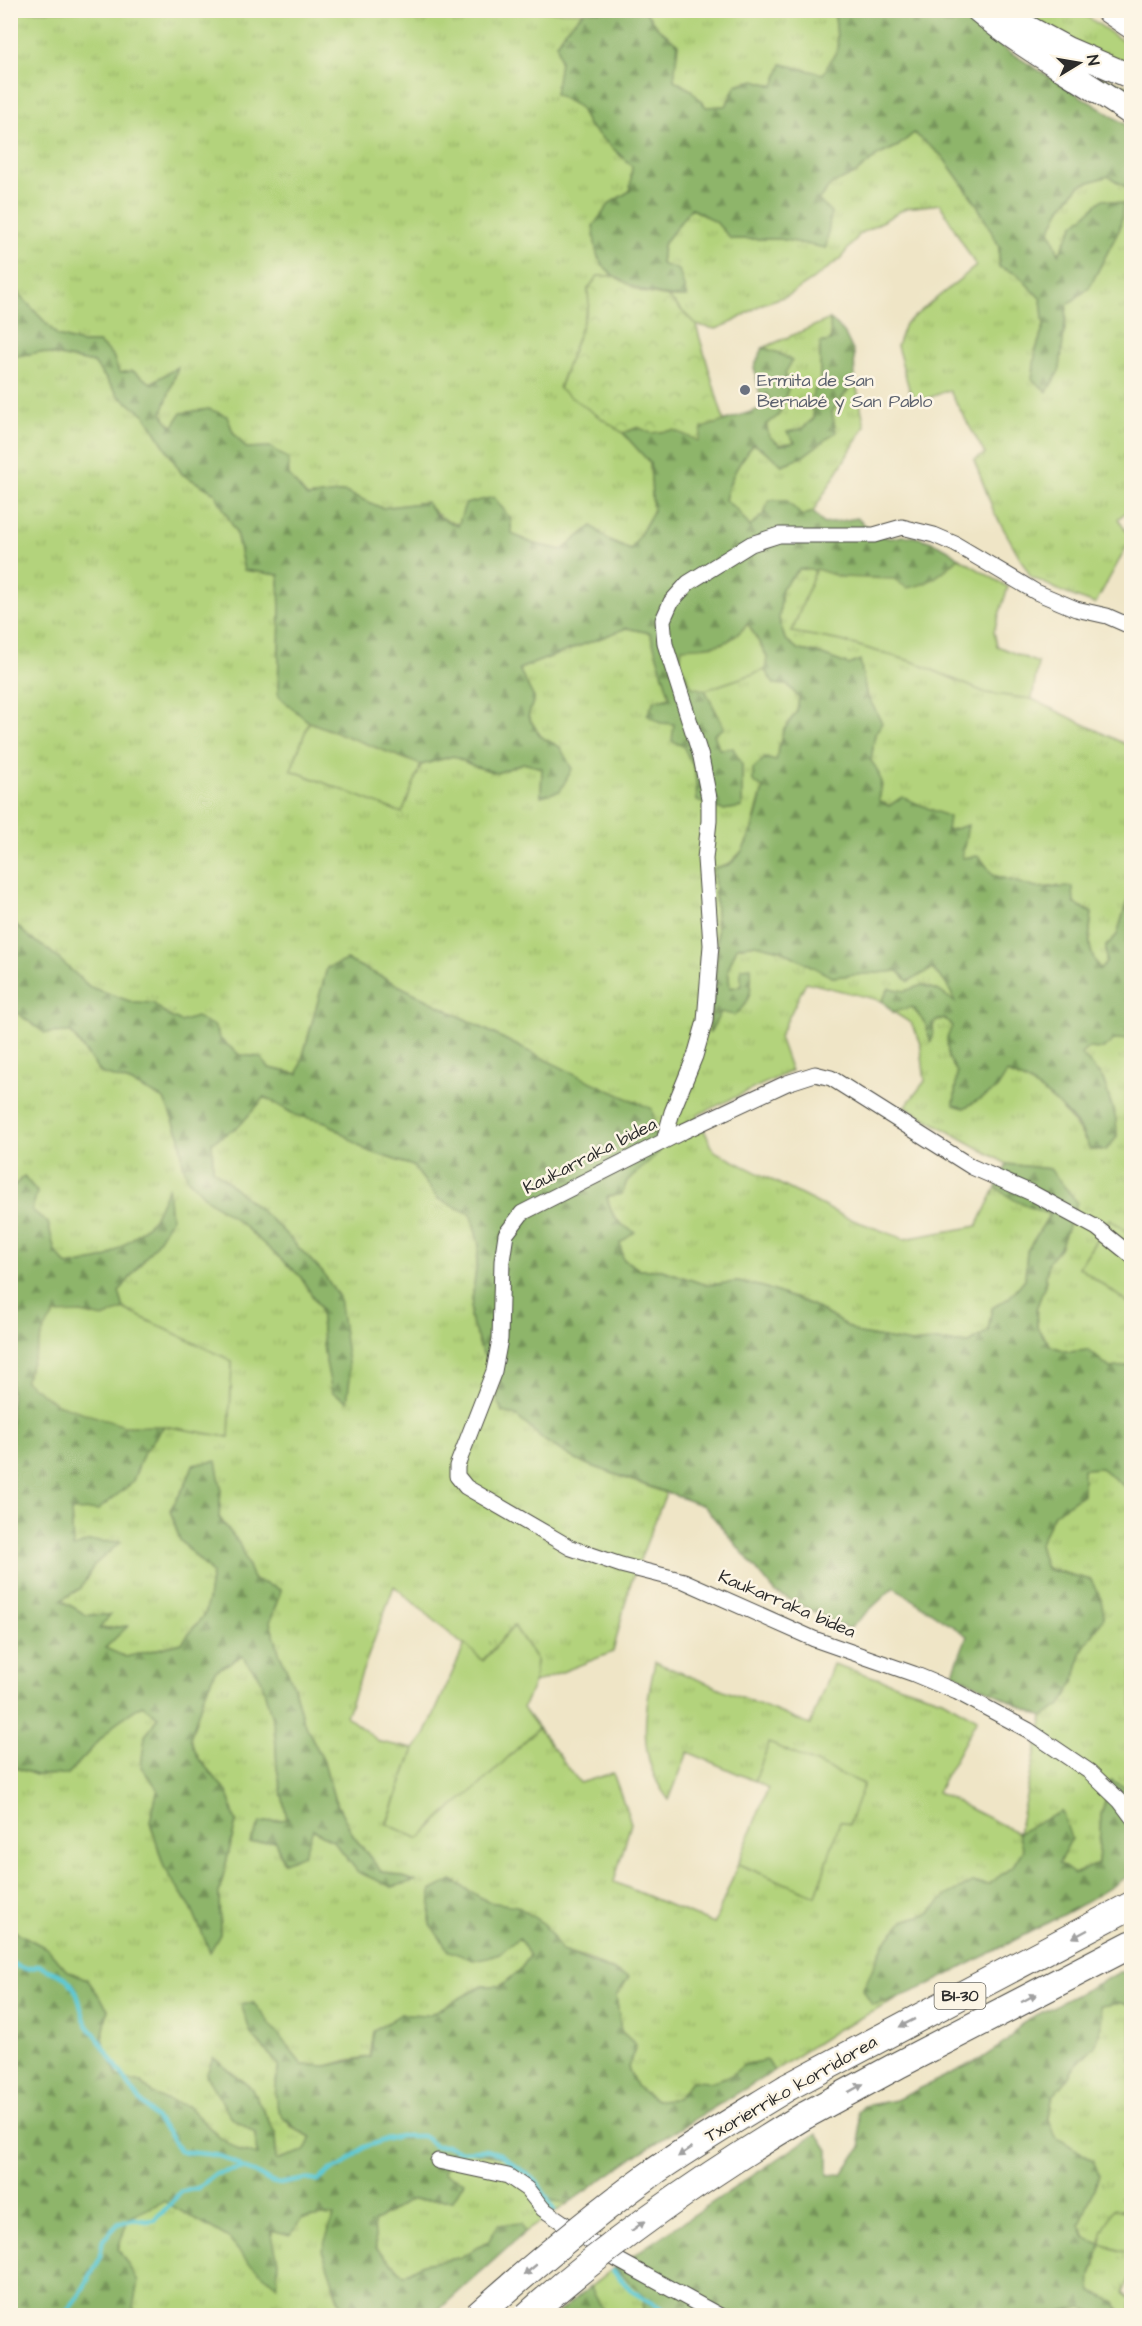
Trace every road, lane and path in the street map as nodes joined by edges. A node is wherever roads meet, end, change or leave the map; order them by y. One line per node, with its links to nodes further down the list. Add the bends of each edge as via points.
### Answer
1 (978, 10): 6 (main road, via 1005,33)
2 (998, 10): 5 (main road, via 1067,49)
3 (1107, 10): 4 (main road)
4 (1131, 27)
5 (1131, 77)
6 (1131, 114)
7 (1131, 627): 8 (street, via 1036,592 955,544 902,527 874,536 779,535 751,544 688,583 671,602 663,620 665,645 701,757 709,798 705,859 711,945 705,1021)
8 (664, 1141): 9 (street, Kaukarraka bidea, via 787,1083 815,1074 831,1078 972,1167 1097,1228); 10 (street, Kaukarraka bidea, via 522,1213 507,1234 494,1371 457,1466 457,1476 466,1487 571,1548 684,1581 814,1639 957,1692 1028,1730 1090,1772)
9 (1131, 1256)
10 (1131, 1817)
11 (1131, 1905): 14 (highway, Txorierriko korridorea / BI-30, one-way to 14, bridge, via 788,2087 719,2129 649,2176 525,2273)
12 (1131, 1944): 15 (highway, Txorierriko korridorea / BI-30, one-way to 12, bridge, via 668,2203 736,2157 898,2065)
13 (438, 2161): 16 (street, via 508,2176 527,2189 543,2209 616,2259)
14 (477, 2316)
15 (527, 2316)
16 (720, 2316)

